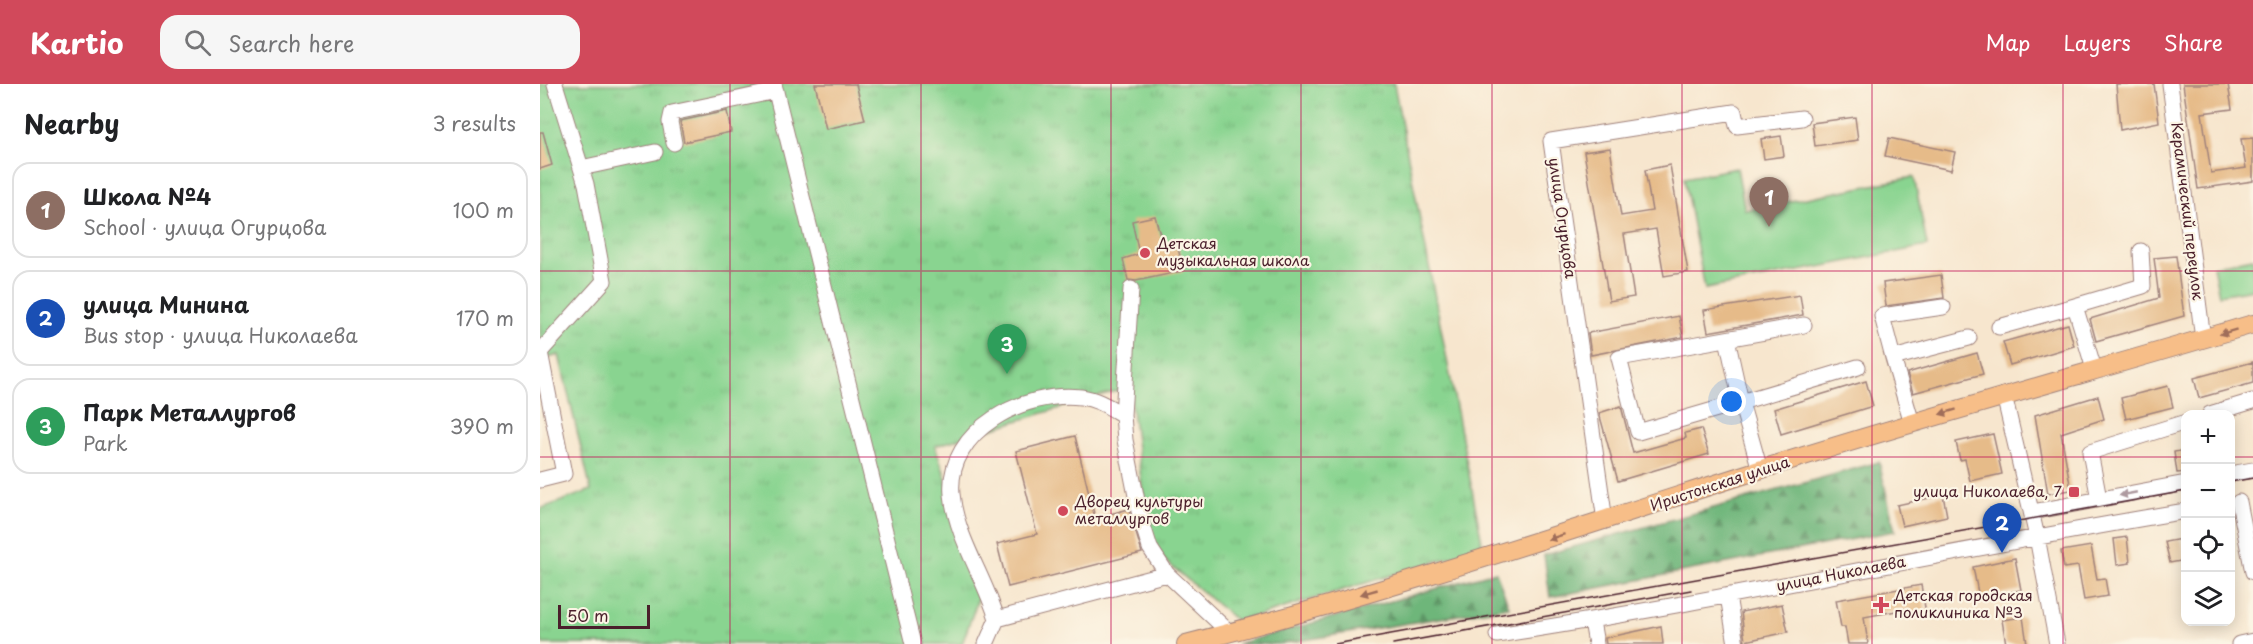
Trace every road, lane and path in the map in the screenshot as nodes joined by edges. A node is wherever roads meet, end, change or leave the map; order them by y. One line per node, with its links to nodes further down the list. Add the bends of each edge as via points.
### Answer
1 (555, 84): 7 (street)
2 (2170, 84): 17 (street, Керамический переулок)
3 (775, 88): 5 (street, via 672,114); 48 (street)
4 (1802, 118): 38 (street, улица Огурцова, via 1737,126 1734,112 1551,141)
5 (674, 143)
6 (655, 152): 7 (street)
7 (581, 168): 18 (street, via 604,281)
8 (2141, 251): 10 (street, via 2144,286)
9 (1131, 289): 26 (street)
10 (2075, 306): 14 (street); 21 (street)
11 (1943, 307): 19 (street, via 1882,316)
12 (2253, 324): 17 (main road, Иристонская улица, one-way to 17)
13 (1804, 325): 16 (street)
14 (1998, 327)
15 (1969, 338): 19 (street)
16 (1727, 339): 24 (street); 24 (street, via 1619,358 1638,432)
17 (2203, 339): 21 (main road, Иристонская улица)
18 (540, 352): 32 (street, via 564,474)
19 (1893, 358): 27 (street)
20 (1858, 367): 24 (street)
21 (2094, 369): 22 (main road, Иристонская улица)
22 (2004, 395): 27 (main road, Иристонская улица, one-way to 27); 36 (street)
23 (2253, 401): 25 (street)
24 (1741, 402): 29 (street)
25 (2223, 410)
26 (1123, 415): 41 (street, via 1140,516 1150,548); 43 (street, via 1101,402 1055,395 1025,402 995,416 966,445 952,471 952,495)
27 (1912, 423): 29 (main road, Иристонская улица)
28 (2181, 424): 34 (street, via 2090,452)
29 (1760, 470): 38 (main road, Иристонская улица)
30 (2253, 470): 31 (street)
31 (2235, 473)
32 (540, 480)
33 (2181, 484): 34 (street, one-way to 34)
34 (2099, 499): 36 (street)
35 (2241, 502): 40 (street)
36 (2032, 512): 39 (street)
37 (2181, 512): 39 (street, улица Николаева)
38 (1605, 521): 45 (main road, Иристонская улица, one-way to 45)
39 (2037, 537): 42 (street, улица Николаева); 53 (street)
40 (2253, 572)
41 (1167, 574): 43 (street); 45 (street)
42 (1728, 596): 44 (street, улица Николаева); 52 (street)
43 (998, 619): 49 (street)
44 (1592, 621): 46 (street, улица Николаева); 51 (street)
45 (1230, 633): 50 (main road, Иристонская улица)
46 (1497, 635)
47 (2253, 641): 54 (street)
48 (914, 644)
49 (986, 644)
50 (1186, 644)
51 (1596, 644)
52 (1736, 644)
53 (2057, 644)
54 (2239, 644)

